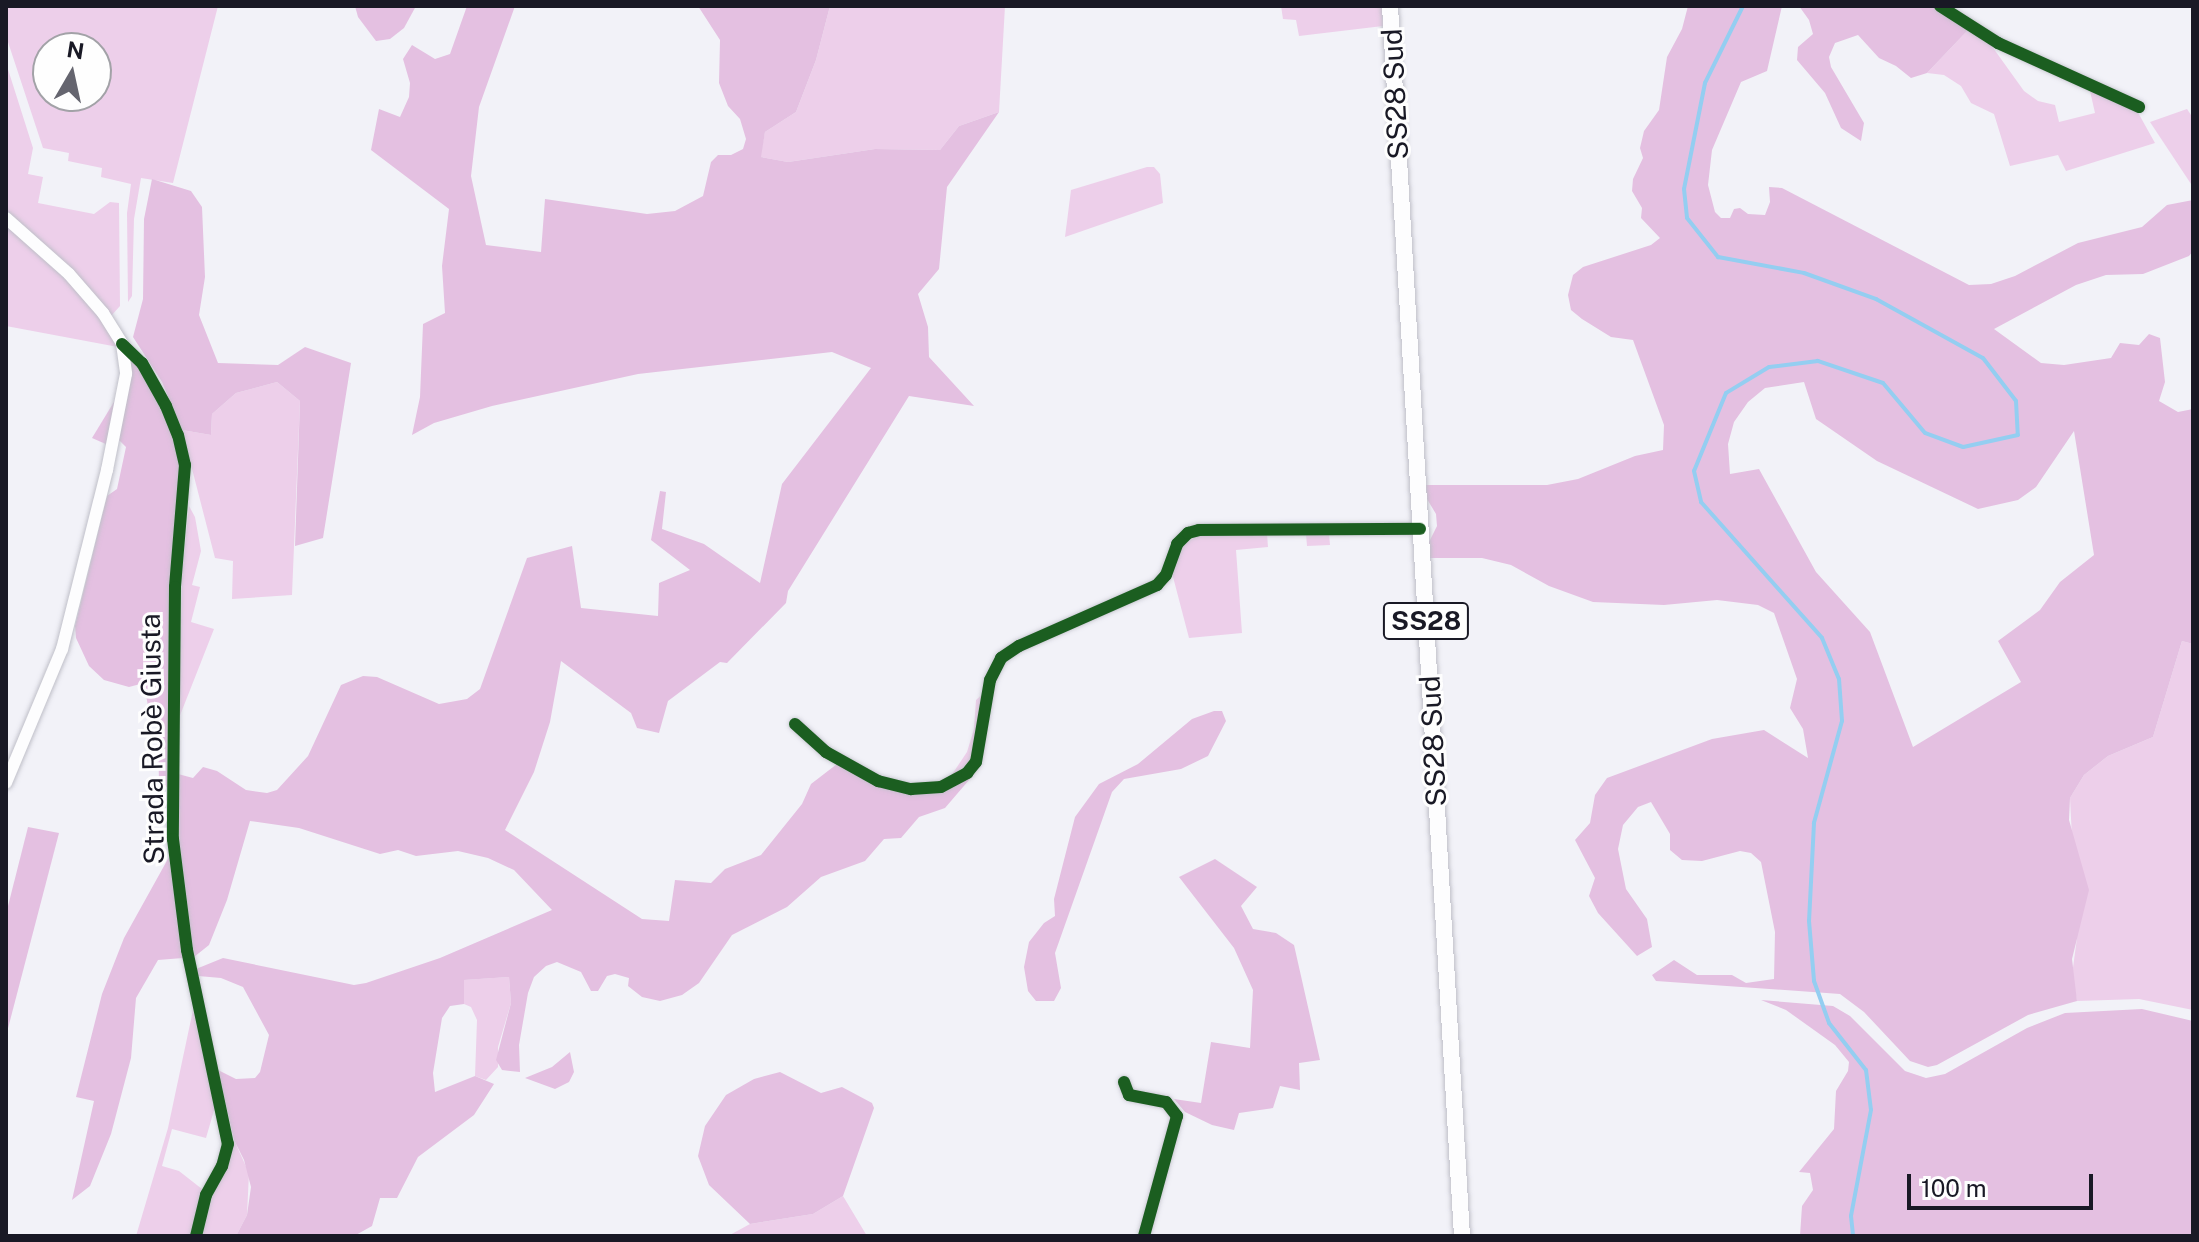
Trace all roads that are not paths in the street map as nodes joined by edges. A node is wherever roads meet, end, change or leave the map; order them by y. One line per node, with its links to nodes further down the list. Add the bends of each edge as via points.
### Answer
1 (1390, 6): 6 (main road, SS28 Sud / SS28)
2 (1940, 6): 3 (street, via 1998,43)
3 (2139, 107)
4 (6, 218): 5 (street, via 69,274)
5 (122, 344): 8 (street, via 125,385 65,638); 10 (street, Strada Robè Giusta, via 139,358 166,406 185,465 175,587 173,839 187,950 228,1144 206,1195)
6 (1420, 529): 7 (street, via 1188,533 1154,588 1001,658 990,680 976,762 941,787 911,789 878,781 826,752); 12 (main road, SS28 Sud / SS28)
7 (795, 724)
8 (6, 783)
9 (1124, 1082): 11 (street, via 1129,1095 1166,1102 1177,1116)
10 (196, 1236)
11 (1144, 1236)
12 (1462, 1236)

